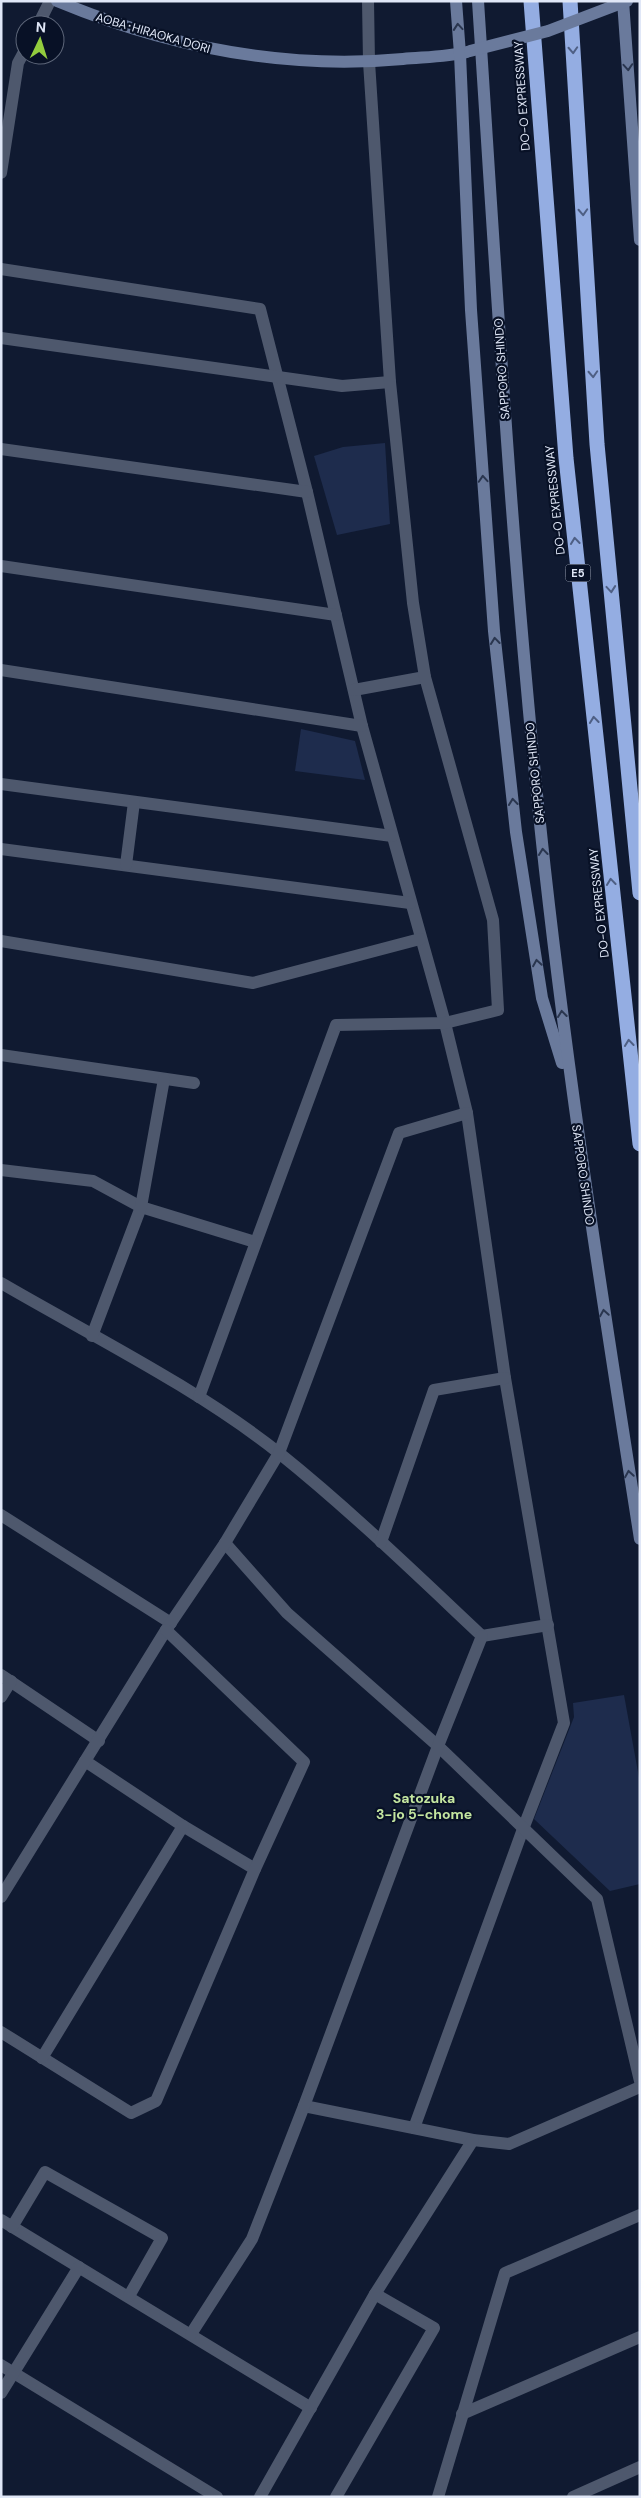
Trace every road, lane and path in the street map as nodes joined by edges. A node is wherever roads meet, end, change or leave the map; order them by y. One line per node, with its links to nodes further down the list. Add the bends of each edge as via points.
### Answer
1 (50, 1): 9 (street)
2 (57, 1): 11 (street, AOBA･HIRAOKA DORI, via 130,29 220,52 283,60)
3 (368, 1): 11 (street)
4 (456, 1): 10 (street, one-way to 4)
5 (478, 1): 41 (street, SAPPORO SHINDO, one-way to 5, via 544,867 522,636)
6 (531, 1): 43 (highway, DO-O EXPRESSWAY / E5, one-way to 6, via 566,458)
7 (570, 1): 33 (highway, E5, one-way to 33, via 597,444)
8 (625, 1): 10 (street, AOBA･HIRAOKA DORI, bridge, via 548,31); 15 (street, one-way to 15)
9 (43, 15)
10 (465, 52): 11 (street, AOBA･HIRAOKA DORI); 41 (street, one-way to 10, via 542,998 516,832 495,641 471,310)
11 (369, 62): 19 (street)
12 (18, 65): 13 (street)
13 (4, 137): 14 (street)
14 (1, 173)
15 (640, 240)
16 (1, 269): 18 (street, via 260,309)
17 (1, 338): 18 (street)
18 (277, 377): 19 (street, via 342,386); 21 (street)
19 (390, 382): 25 (street, via 413,603)
20 (1, 449): 21 (street)
21 (307, 492): 23 (street)
22 (1, 566): 23 (street)
23 (336, 615): 26 (street)
24 (1, 670): 27 (street)
25 (425, 677): 26 (street); 37 (street, via 494,920 498,1010)
26 (354, 690): 27 (street)
27 (362, 726): 30 (street)
28 (1, 784): 29 (street)
29 (134, 802): 30 (street); 32 (street)
30 (392, 836): 34 (street)
31 (1, 849): 32 (street)
32 (126, 865): 34 (street)
33 (640, 892)
34 (410, 903): 35 (street)
35 (420, 939): 36 (street, via 253,983); 37 (street)
36 (1, 941)
37 (445, 1023): 42 (street); 46 (street, via 336,1025)
38 (1, 1055): 39 (street)
39 (164, 1079): 40 (street); 45 (street)
40 (194, 1083)
41 (572, 1094): 53 (street, SAPPORO SHINDO, one-way to 41)
42 (467, 1113): 49 (street); 51 (street, via 399,1133)
43 (640, 1144)
44 (1, 1170): 45 (street, via 93,1181)
45 (141, 1207): 46 (street); 48 (street)
46 (255, 1242): 50 (street)
47 (1, 1283): 48 (street)
48 (92, 1336): 50 (street)
49 (505, 1378): 54 (street, via 434,1390); 56 (street)
50 (199, 1397): 51 (street)
51 (278, 1453): 54 (street); 55 (street)
52 (1, 1515): 57 (street)
53 (640, 1539)
54 (381, 1542): 58 (street)
55 (225, 1543): 57 (street); 62 (street, via 287,1613)
56 (548, 1625): 58 (street); 65 (street, via 564,1724)
57 (169, 1626): 61 (street); 66 (street, via 304,1762)
58 (482, 1636): 62 (street)
59 (6, 1678): 60 (street); 61 (street)
60 (1, 1697)
61 (99, 1741): 63 (street)
62 (438, 1746): 65 (street); 72 (street)
63 (85, 1761): 64 (street); 67 (street)
64 (183, 1826): 66 (street); 69 (street)
65 (523, 1829): 70 (street, via 597,1899); 73 (street)
66 (255, 1869): 69 (street, via 156,2101 131,2113)
67 (1, 1898)
68 (1, 2032): 69 (street)
69 (42, 2058)
70 (640, 2081)
71 (640, 2087): 74 (street, via 509,2144)
72 (304, 2106): 73 (street); 80 (street, via 252,2239)
73 (414, 2128): 74 (street)
74 (473, 2140): 78 (street)
75 (640, 2216): 86 (street, via 505,2273)
76 (7, 2223): 77 (street); 79 (street, via 45,2172 162,2238)
77 (79, 2267): 79 (street); 83 (street)
78 (375, 2294): 85 (street); 90 (street, via 434,2328)
79 (129, 2296): 80 (street)
80 (191, 2334): 85 (street)
81 (640, 2337): 86 (street)
82 (1, 2365): 83 (street)
83 (14, 2373): 84 (street); 88 (street)
84 (1, 2393)
85 (311, 2408): 89 (street)
86 (462, 2414): 91 (street)
87 (640, 2467): 92 (street)
88 (217, 2497)
89 (260, 2497)
90 (336, 2497)
91 (438, 2497)
92 (573, 2497)

